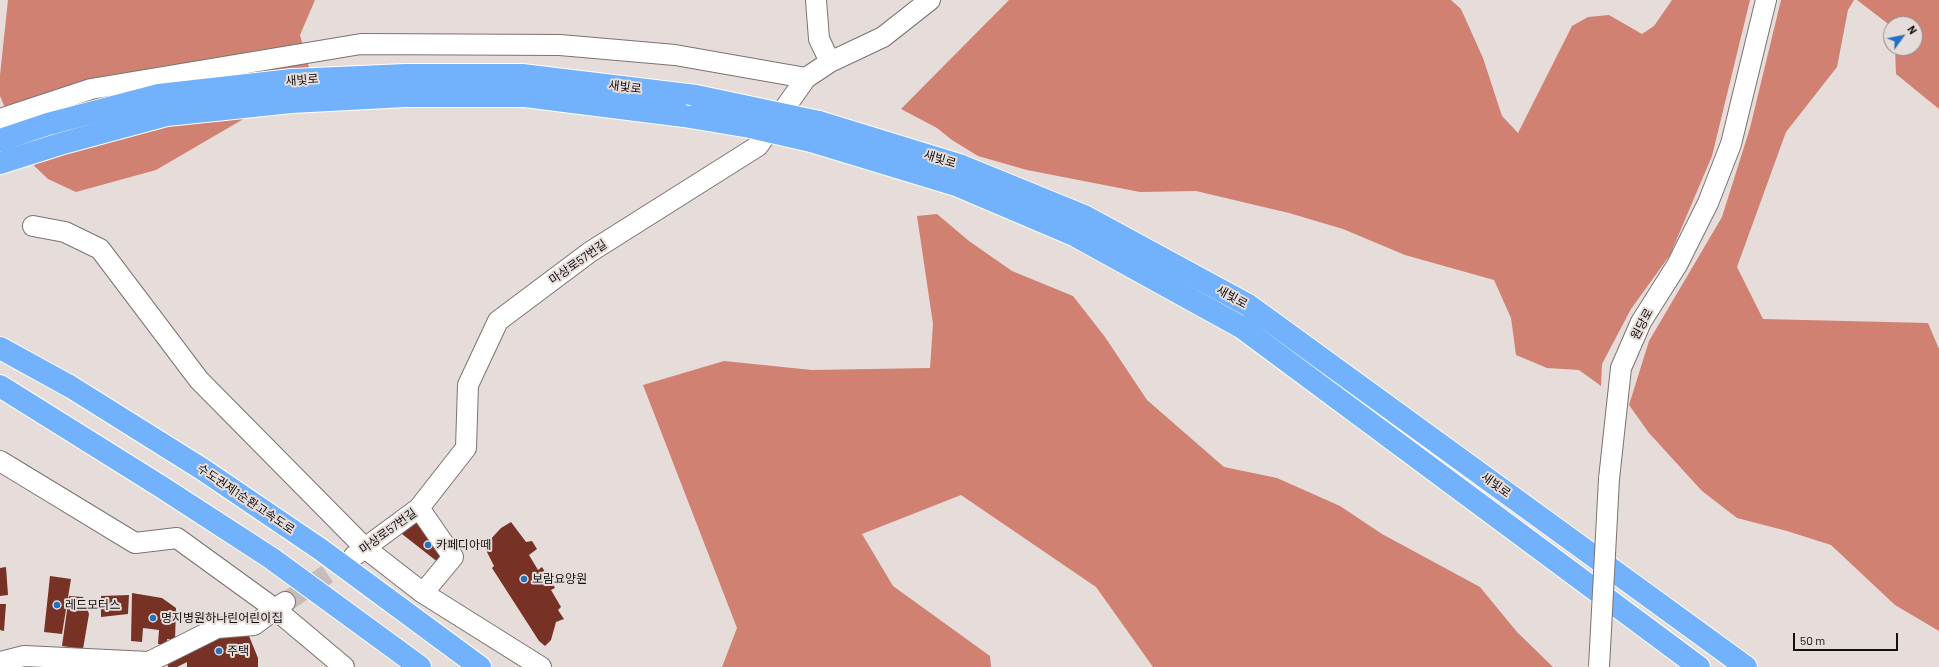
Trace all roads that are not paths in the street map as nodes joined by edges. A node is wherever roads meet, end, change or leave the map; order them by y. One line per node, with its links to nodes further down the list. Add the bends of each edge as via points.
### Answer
1 (816, 0): 4 (street, via 819,39)
2 (930, 0): 4 (street, 마상로57번길, via 883,38)
3 (1766, 0): 23 (street, 원당로, bridge, via 1732,144 1677,265 1641,322 1621,368 1609,480)
4 (830, 62): 5 (street, 마상로57번길)
5 (806, 78): 6 (street, via 675,55 560,45 361,44 91,89); 14 (street, 마상로57번길, via 758,146 590,252 498,321 468,385 466,448)
6 (0, 118)
7 (815, 131): 8 (highway, 새빛로, bridge, via 696,96 522,75 406,75 292,80 160,95 48,124); 9 (highway, 새빛로, bridge, via 750,127 525,96 405,96 291,102 167,115); 24 (highway, 새빛로, via 956,185 1076,236 1241,327); 25 (highway, 새빛로, via 959,165 1084,216 1248,305)
8 (0, 140)
9 (0, 163)
10 (34, 226): 15 (street, via 65,232 100,250 199,380)
11 (0, 348): 21 (highway, 수도권제1순환고속도로, via 71,387 202,469 320,549)
12 (0, 386): 20 (highway, via 271,558)
13 (0, 461): 17 (street, via 135,543 177,538)
14 (419, 508): 15 (street, 마상로57번길); 16 (street, via 453,557)
15 (359, 552): 16 (street)
16 (423, 593): 22 (street)
17 (281, 606): 18 (street, via 254,625 217,628 149,662 24,656); 19 (street)
18 (0, 662)
19 (344, 667)
20 (420, 667)
21 (480, 667)
22 (541, 667)
23 (1599, 667)
24 (1699, 667)
25 (1746, 667)

